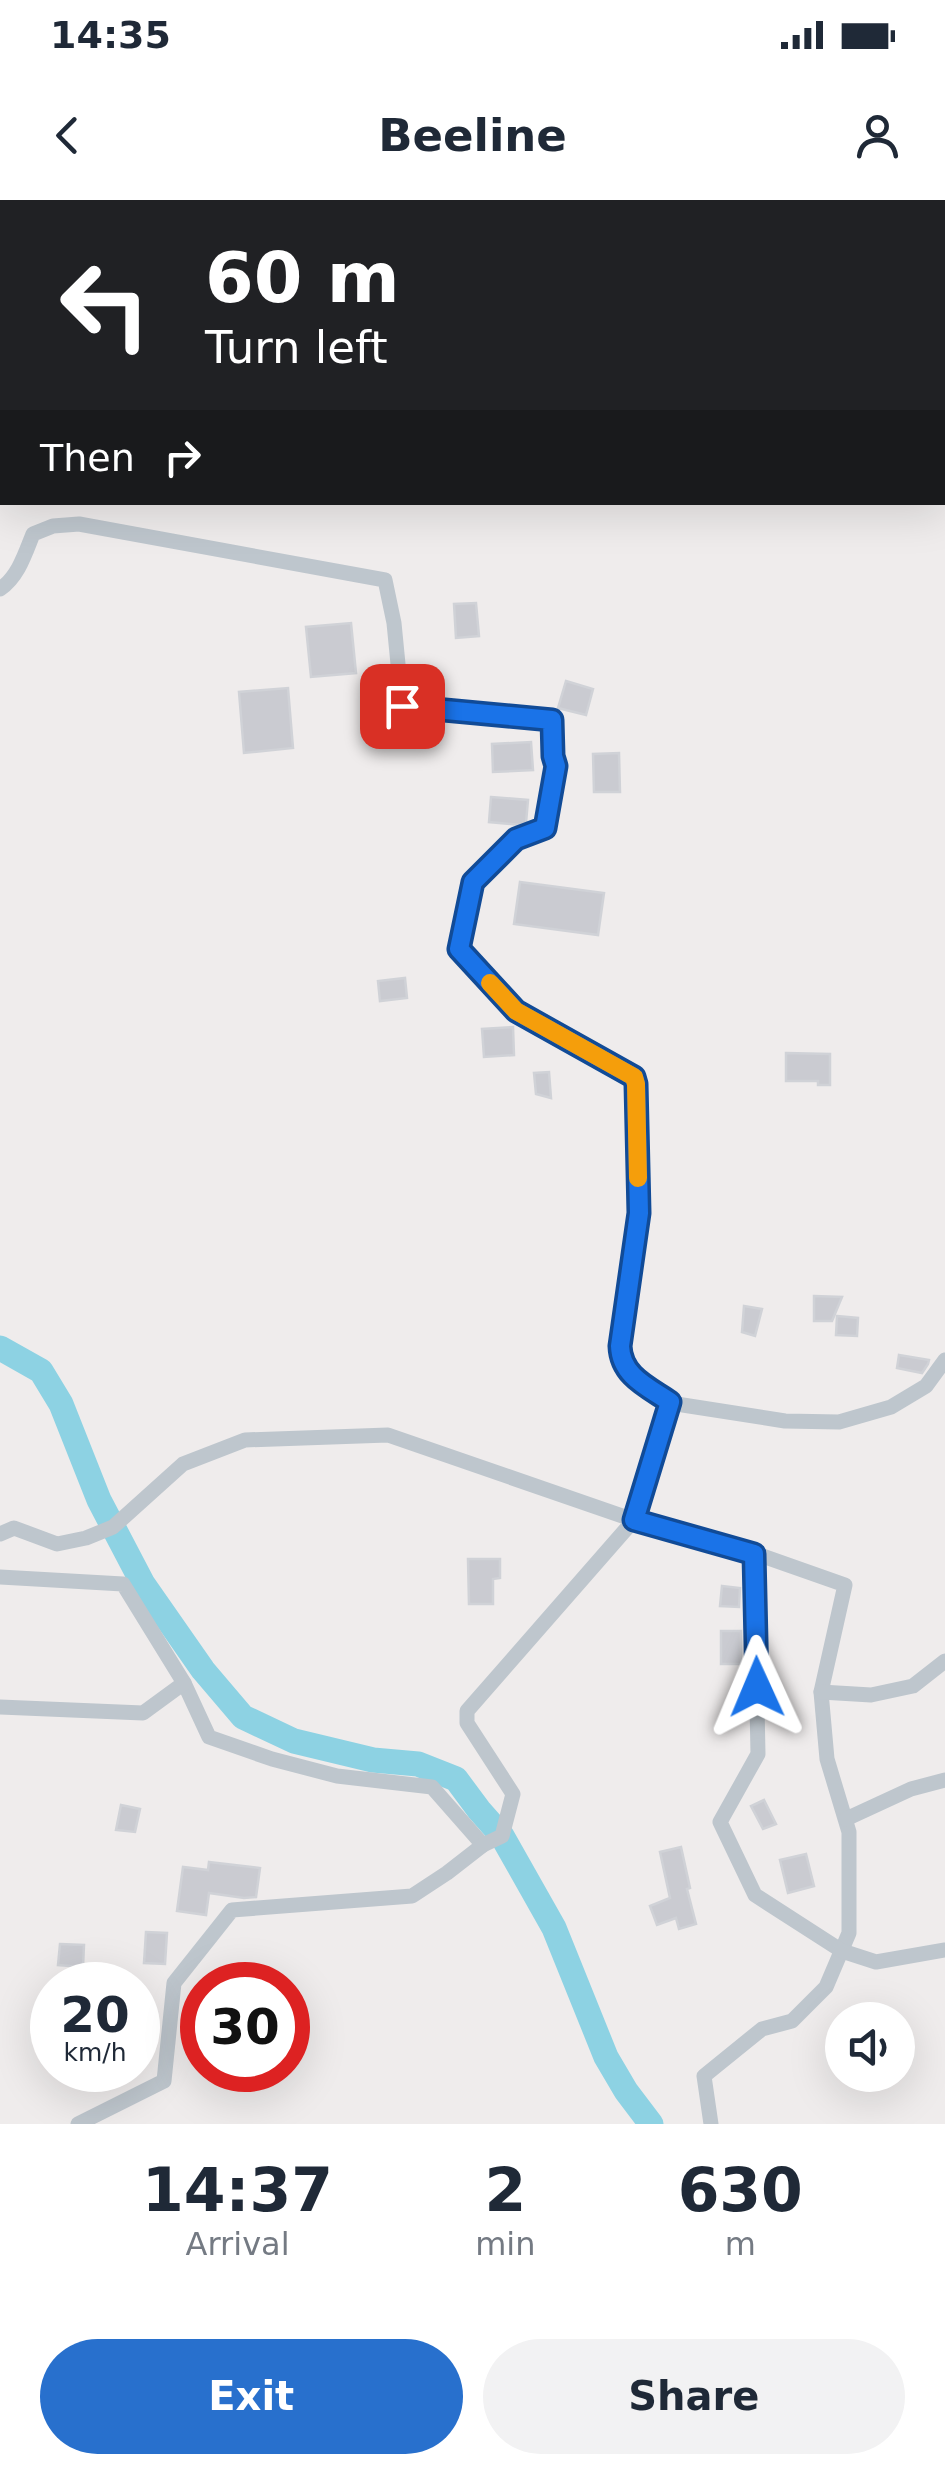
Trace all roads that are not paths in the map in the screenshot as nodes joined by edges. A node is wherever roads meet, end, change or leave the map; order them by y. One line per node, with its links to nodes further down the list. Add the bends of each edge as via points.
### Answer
1 (0, 590): 3 (street, via 33,534 79,524 385,580 402,706 552,720 556,766 545,828 516,839 473,882 459,949 516,1011 634,1077 639,1213 620,1358 630,1374)
2 (945, 1360): 3 (street, via 926,1386 903,1400 839,1422 785,1421)
3 (670, 1402): 4 (street)
4 (634, 1520): 5 (street, via 388,1435 245,1440 183,1464 112,1527 86,1538 57,1544 14,1528); 6 (street); 14 (street, via 466,1711 467,1723 513,1794 502,1836)
5 (0, 1534)
6 (754, 1554): 10 (street, via 845,1585); 16 (street, via 758,1754 720,1822 755,1895)
7 (0, 1577): 9 (street, via 123,1584)
8 (945, 1661): 10 (street, via 913,1686 871,1696)
9 (184, 1683): 11 (street, via 142,1712); 14 (street, via 209,1737 337,1776 432,1787)
10 (822, 1692): 13 (street, via 828,1758)
11 (0, 1706)
12 (945, 1780): 13 (street)
13 (846, 1819): 16 (street, via 849,1932)
14 (483, 1845): 17 (street, via 412,1896 232,1910 174,1983 164,2081)
15 (945, 1950): 16 (street, via 876,1962)
16 (842, 1951): 18 (street, via 826,1987 792,2021 762,2029 704,2076)
17 (78, 2124)
18 (711, 2124)

